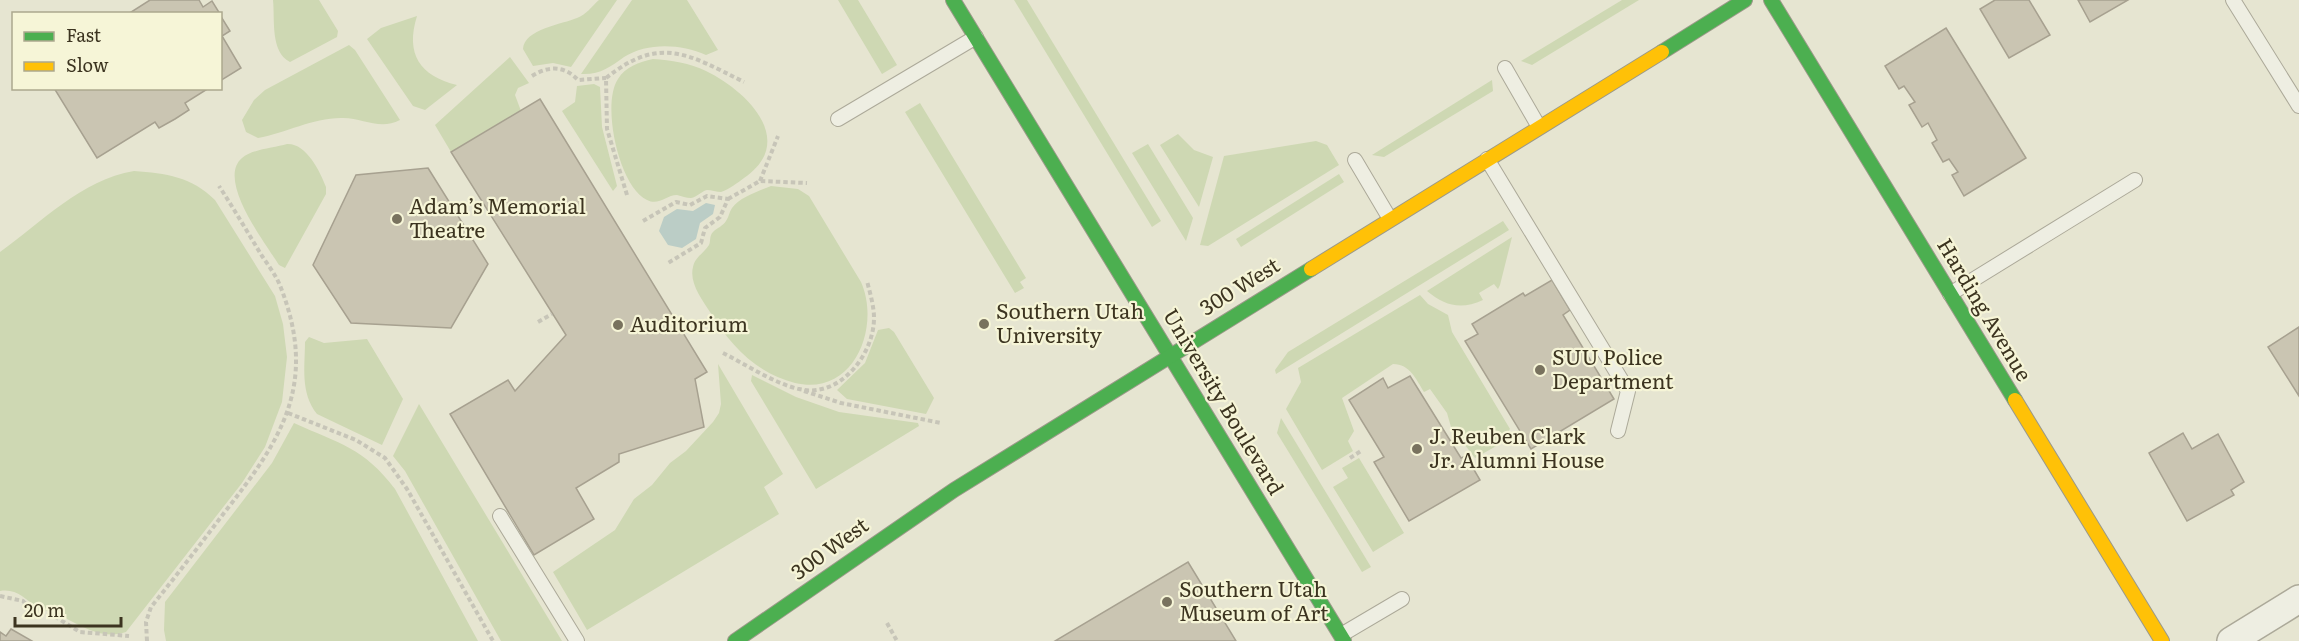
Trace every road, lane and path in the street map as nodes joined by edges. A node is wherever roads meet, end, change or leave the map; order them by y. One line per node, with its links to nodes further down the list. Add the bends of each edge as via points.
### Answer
1 (953, 0): 5 (street, University Boulevard)
2 (1745, 0): 12 (street, 300 West)
3 (1771, 0): 26 (street, Harding Avenue)
4 (2233, 0): 10 (lane)
5 (976, 37): 11 (lane); 30 (street, University Boulevard)
6 (1505, 68): 12 (lane)
7 (532, 76): 8 (path, via 556,68 566,70 578,81)
8 (606, 78): 9 (path, via 633,59 658,52 688,56); 20 (path, via 607,129)
9 (744, 82)
10 (2299, 106)
11 (838, 119)
12 (1539, 127): 14 (street, 300 West)
13 (778, 136): 17 (path)
14 (1487, 159): 22 (street, 300 West); 34 (lane, via 1628,391)
15 (1355, 160): 22 (lane)
16 (2135, 180): 26 (lane)
17 (760, 181): 18 (path); 21 (path)
18 (807, 183)
19 (219, 186): 32 (path, via 280,285 290,315 296,376)
20 (627, 195)
21 (728, 199): 23 (path, via 707,196 690,205 676,202); 24 (path, via 720,218 705,228 701,243)
22 (1390, 219): 30 (street, 300 West)
23 (643, 221)
24 (668, 263)
25 (867, 281): 31 (path, via 874,318 867,346 856,366 840,382)
26 (1950, 294): 49 (street, Harding Avenue)
27 (552, 314): 28 (path)
28 (538, 322)
29 (723, 353): 31 (path)
30 (1171, 355): 43 (street, University Boulevard); 47 (street, 300 West, via 935,502)
31 (800, 390): 33 (path, via 841,403)
32 (288, 413): 44 (path, via 262,465 151,607 146,622); 45 (path, via 356,440 385,458 407,489)
33 (941, 423)
34 (1618, 431)
35 (1361, 451): 36 (path)
36 (1350, 458)
37 (500, 516): 46 (lane)
38 (0, 596): 42 (path, via 23,601 36,613 54,616 80,633)
39 (1402, 599): 43 (lane)
40 (2299, 599): 50 (street)
41 (886, 623): 48 (path)
42 (129, 636)
43 (1343, 638)
44 (147, 641)
45 (493, 641)
46 (578, 641)
47 (735, 641)
48 (897, 641)
49 (2162, 641)
50 (2231, 641)

